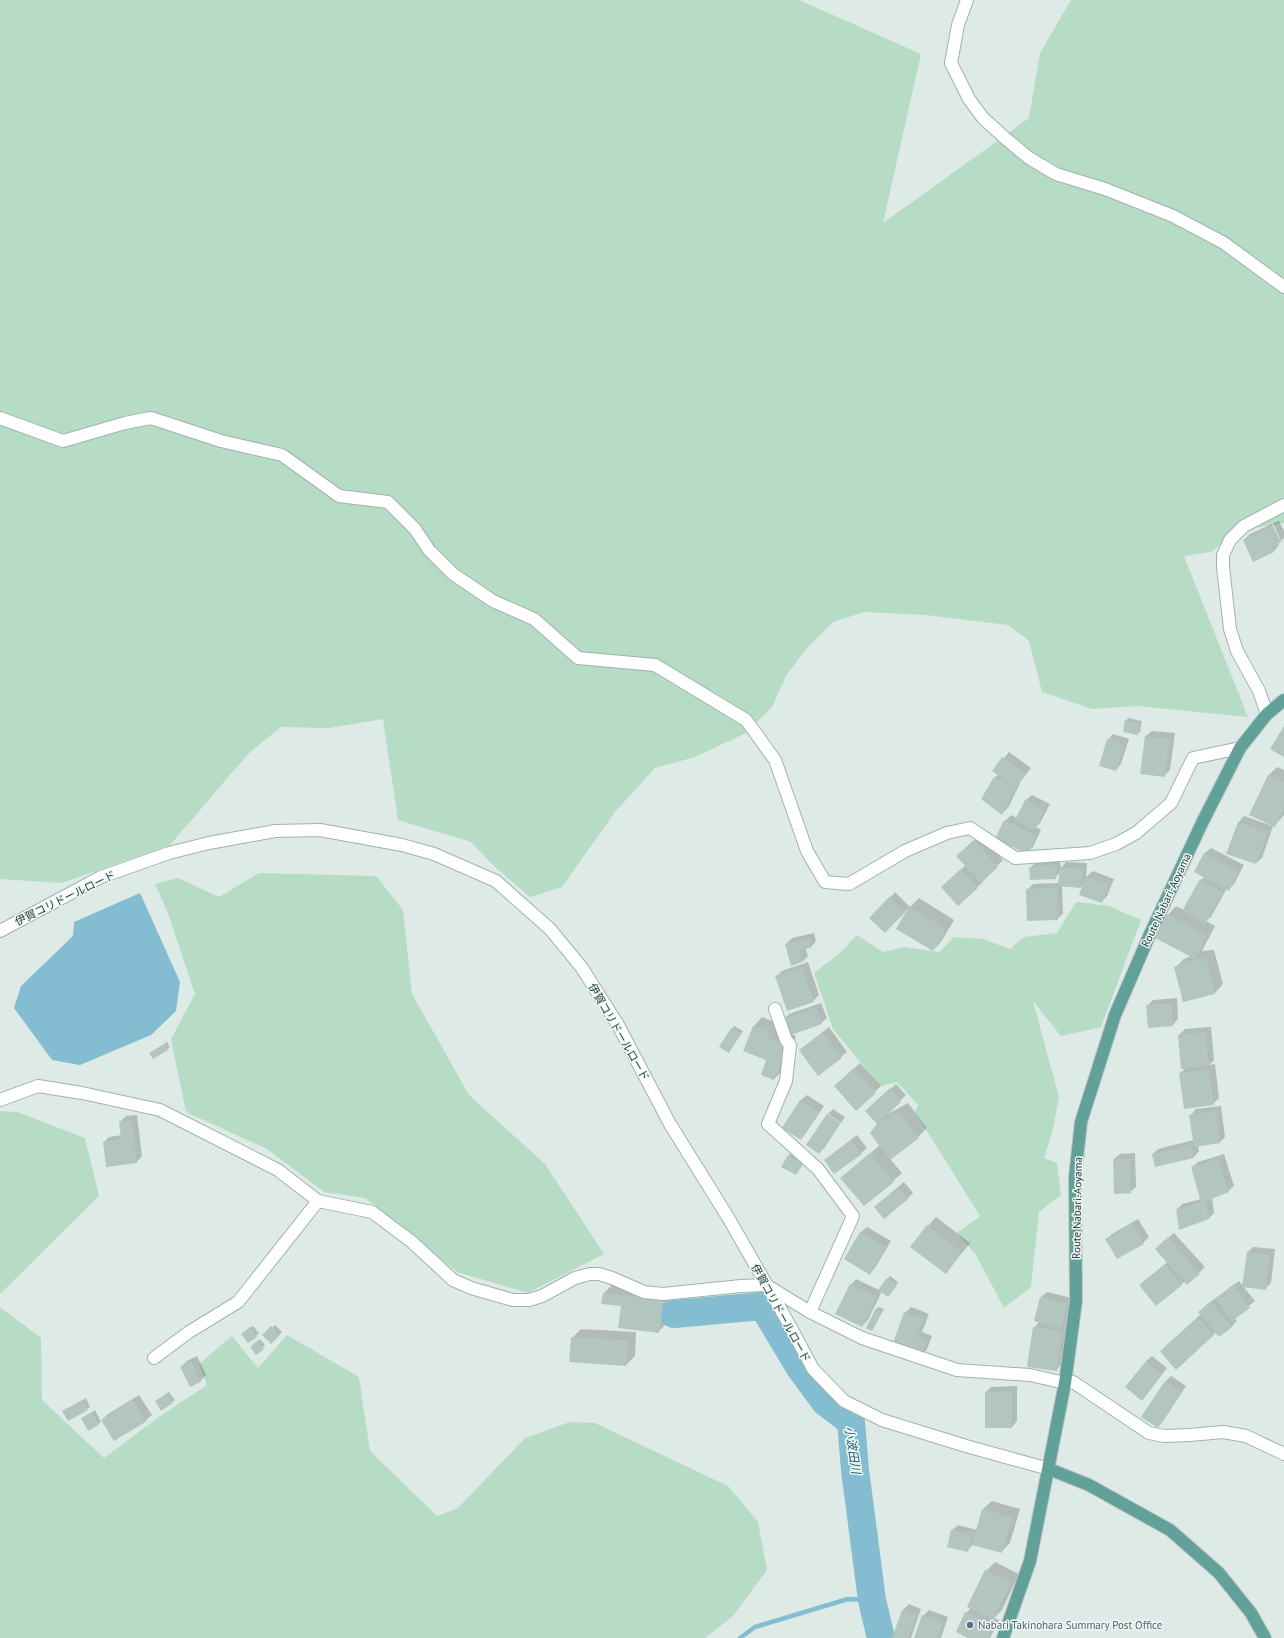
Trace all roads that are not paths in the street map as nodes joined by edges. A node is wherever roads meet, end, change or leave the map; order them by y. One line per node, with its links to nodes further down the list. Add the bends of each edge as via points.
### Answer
1 (967, 0): 2 (street, via 958,25 951,63 969,99 983,118 1005,138 1029,158 1056,174 1105,189 1173,216 1218,240)
2 (1284, 287)
3 (0, 418): 7 (street, via 63,441 151,418 221,441 282,455 339,496 388,502 453,574 493,601 534,619 578,658 656,665 746,720 775,760 807,851 825,882 849,884 905,851 947,833 970,828 1014,858 1090,853 1116,844 1136,833 1170,803 1193,758)
4 (1284, 505): 6 (street, via 1244,526 1230,540 1223,554 1230,629 1236,651 1259,691)
5 (1284, 700): 6 (main road, Route Nabari-Aoyama)
6 (1267, 714): 7 (main road, Route Nabari-Aoyama)
7 (1240, 748): 15 (main road, Route Nabari-Aoyama, via 1124,993 1082,1122 1075,1177 1076,1301)
8 (0, 930): 12 (street, 伊賀コリドールロード, via 101,877 169,853 275,831 320,830 402,844 434,854 496,881 550,929 582,968 618,1025 670,1124 729,1219)
9 (775, 1009): 13 (street, via 790,1045 786,1081 768,1124 818,1169 853,1216)
10 (0, 1100): 11 (street, via 38,1086 160,1110 278,1170)
11 (318, 1201): 12 (street, via 372,1212 412,1242 453,1280 513,1300 529,1300 542,1296 575,1278 590,1274 605,1276 644,1292 663,1294); 14 (street, via 238,1302 189,1332)
12 (766, 1285): 13 (street); 17 (street, 伊賀コリドールロード, via 813,1369 844,1400 882,1420)
13 (810, 1312): 15 (street, via 862,1338 957,1370 1030,1375)
14 (154, 1358)
15 (1065, 1383): 16 (street, via 1073,1382 1149,1433 1177,1436 1223,1432 1246,1436); 17 (main road, Route Nabari-Aoyama)
16 (1284, 1454)
17 (1049, 1469): 18 (main road, Route Nabari-Aoyama, via 1030,1561); 19 (main road, via 1089,1485 1170,1530 1219,1573 1251,1613)
18 (1003, 1638)
19 (1265, 1638)

